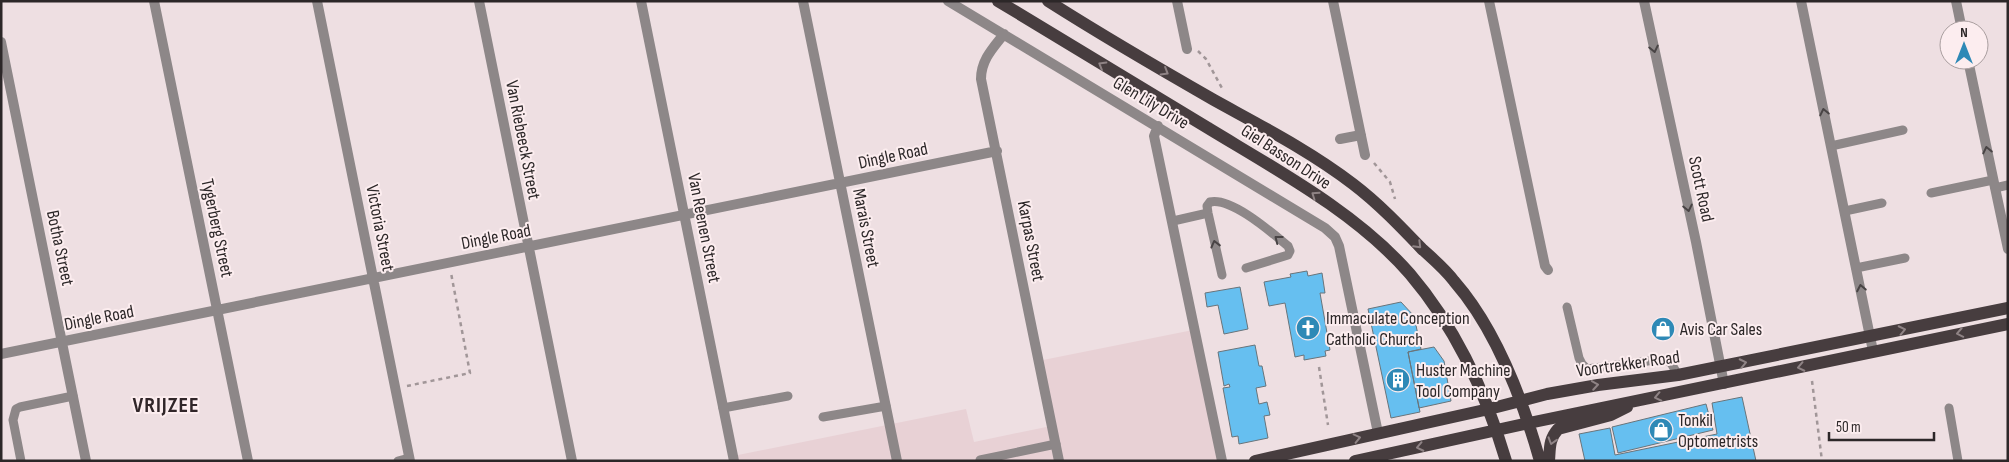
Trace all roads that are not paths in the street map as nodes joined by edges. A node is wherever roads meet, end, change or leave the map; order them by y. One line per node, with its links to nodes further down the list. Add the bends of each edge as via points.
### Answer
1 (154, 1): 46 (street, Tygerberg Street)
2 (318, 1): 43 (street, Victoria Street)
3 (479, 1): 36 (street, Van Riebeeck Street)
4 (641, 1): 34 (street, Van Reenen Street)
5 (803, 1): 27 (street, Marais Street)
6 (948, 1): 16 (street, Glen Lily Drive)
7 (998, 1): 62 (main road, Giel Basson Drive, one-way to 7, via 1452,332 1409,273 1379,244 1283,173)
8 (1048, 1): 58 (main road, Giel Basson Drive, one-way to 58, via 1291,143 1353,184 1392,217 1454,281 1473,306 1493,341)
9 (1177, 1): 18 (street)
10 (1332, 1): 22 (street)
11 (1489, 1): 41 (street)
12 (1644, 1): 52 (street, Scott Road, one-way to 52)
13 (1801, 1): 24 (street, one-way to 13)
14 (1956, 1): 15 (street)
15 (1960, 20)
16 (1004, 34): 20 (street, Glen Lily Drive); 25 (street, Karpas Street, via 981,68)
17 (1, 42): 49 (street, Botha Street)
18 (1191, 49)
19 (1970, 70): 28 (street, one-way to 19)
20 (1158, 126): 35 (street, via 1154,136); 66 (street, Glen Lily Drive, via 1325,228 1335,238)
21 (1903, 130): 24 (lane)
22 (1361, 135): 23 (street); 26 (street)
23 (1340, 138)
24 (1831, 146): 32 (street)
25 (997, 151): 27 (street, Dingle Road); 67 (street, Karpas Street)
26 (1369, 155)
27 (841, 184): 34 (street, Dingle Road); 59 (street, Marais Street)
28 (1994, 184): 29 (lane); 30 (lane); 37 (street)
29 (2008, 185)
30 (1931, 193)
31 (1882, 203): 32 (lane)
32 (1845, 211): 40 (street)
33 (1208, 213): 35 (lane); 39 (lane, one-way to 33, via 1288,255 1288,246 1222,202 1210,202); 42 (lane, one-way to 33)
34 (684, 215): 36 (street, Dingle Road); 60 (street, Van Reenen Street)
35 (1173, 221): 78 (street)
36 (528, 248): 43 (street, Dingle Road); 74 (street, Van Riebeeck Street)
37 (2008, 249)
38 (1905, 258): 40 (lane)
39 (1246, 268)
40 (1856, 268): 48 (street, one-way to 40)
41 (1548, 270)
42 (1222, 274)
43 (374, 278): 46 (street, Dingle Road); 68 (street, Victoria Street)
44 (1567, 307): 53 (lane, via 1579,358 1587,369 1663,360 1671,362)
45 (2008, 308): 48 (main road, Voortrekker Road, one-way to 45)
46 (217, 311): 49 (street, Dingle Road); 72 (street, Tygerberg Street)
47 (2008, 324): 50 (main road, Voortrekker Road, one-way to 50)
48 (1870, 336): 50 (street); 52 (main road, Voortrekker Road, one-way to 48)
49 (63, 342): 51 (street, Dingle Road); 55 (street, Botha Street)
50 (1873, 351): 54 (main road, Voortrekker Road, one-way to 54)
51 (1, 354)
52 (1721, 367): 53 (main road, Voortrekker Road); 54 (street, Scott Road)
53 (1678, 375): 58 (main road, Voortrekker Road, one-way to 53, via 1598,385)
54 (1724, 384): 57 (main road, Voortrekker Road, one-way to 57)
55 (74, 396): 70 (lane, via 16,409 13,420); 71 (street, Botha Street)
56 (788, 396): 60 (lane)
57 (1640, 400): 64 (main road, Voortrekker Road); 83 (main road, one-way to 83, via 1611,416 1558,429 1550,443)
58 (1519, 401): 62 (main road, Voortrekker Road); 64 (main road, Giel Basson Drive)
59 (886, 406): 63 (lane); 76 (street, Marais Street)
60 (723, 408): 75 (street, Van Reenen Street)
61 (1950, 408): 84 (lane)
62 (1489, 409): 65 (main road, Giel Basson Drive); 66 (main road, Voortrekker Road)
63 (824, 417)
64 (1529, 423): 65 (main road, Voortrekker Road); 82 (main road, Giel Basson Drive)
65 (1498, 430): 80 (main road, Voortrekker Road, one-way to 80); 81 (main road, Giel Basson Drive)
66 (1378, 434): 79 (main road, Voortrekker Road, one-way to 66)
67 (1056, 444): 69 (lane); 77 (street, Karpas Street)
68 (410, 460): 73 (lane)
69 (980, 460)
70 (21, 461)
71 (86, 461)
72 (248, 461)
73 (398, 461)
74 (572, 461)
75 (734, 461)
76 (897, 461)
77 (1059, 461)
78 (1222, 461)
79 (1255, 461)
80 (1355, 461)
81 (1506, 461)
82 (1540, 461)
83 (1549, 461)
84 (1958, 461)

